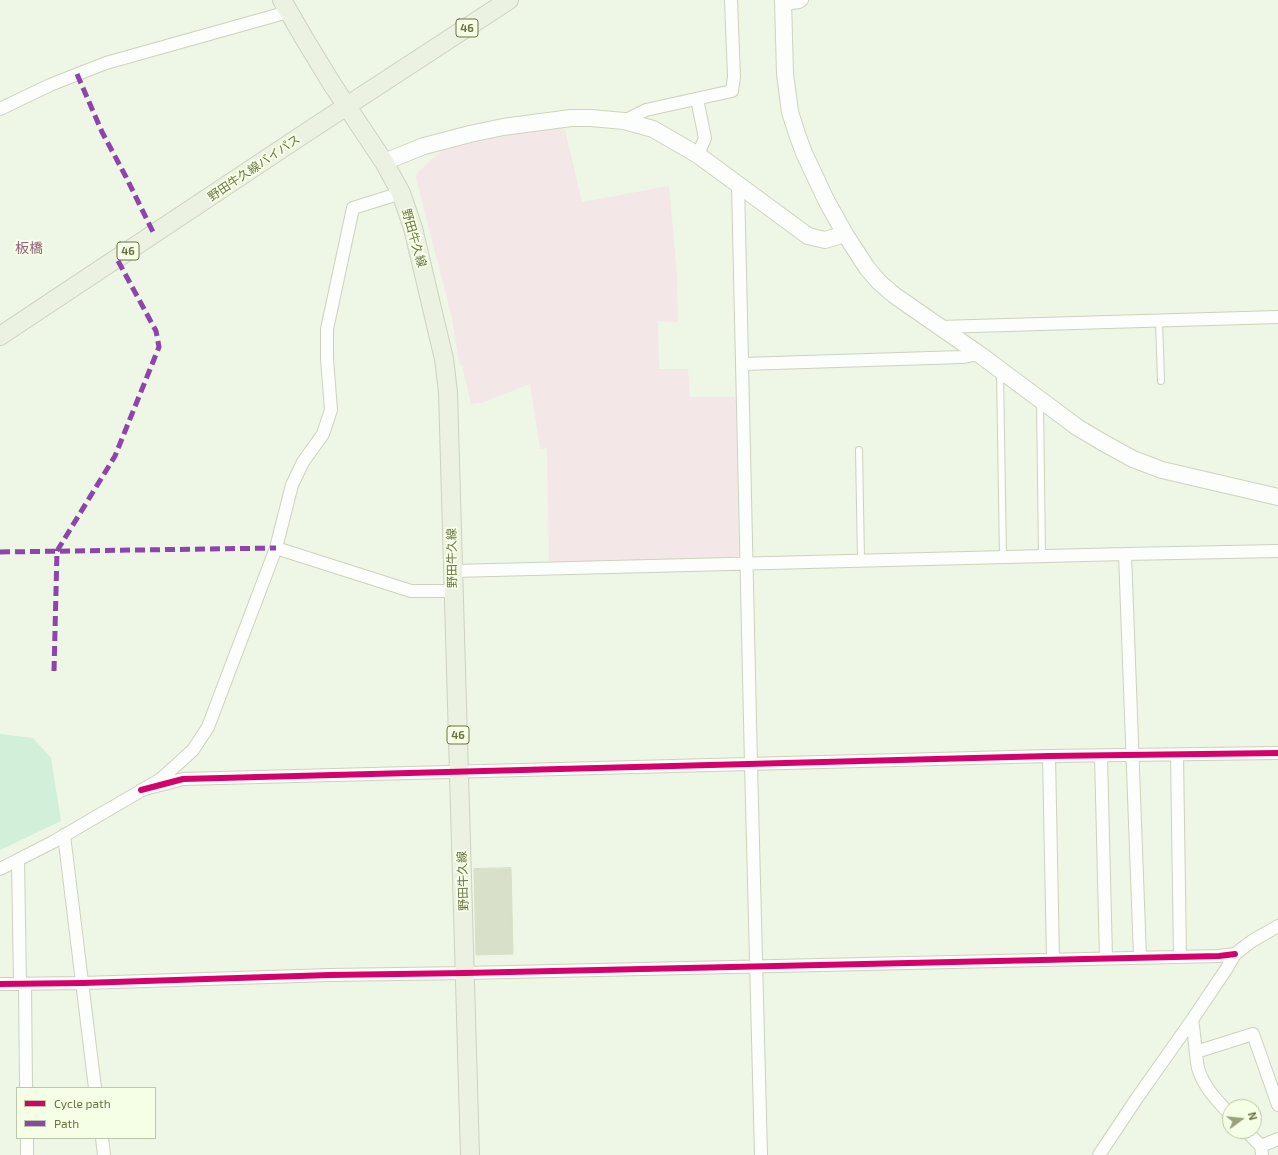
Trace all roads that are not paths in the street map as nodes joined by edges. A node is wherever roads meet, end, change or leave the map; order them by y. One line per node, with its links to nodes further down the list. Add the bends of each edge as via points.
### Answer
1 (509, 0): 7 (main road, 野田牛久線バイパス / 46)
2 (731, 0): 6 (street, via 734,77 732,91)
3 (802, 0): 4 (street)
4 (783, 2): 14 (street, via 785,74 790,112 804,153)
5 (285, 6): 7 (main road, 野田牛久線 / 46); 8 (street, via 106,63 50,85)
6 (697, 99): 9 (street, via 646,110); 10 (street, via 705,138)
7 (347, 106): 11 (main road, 野田牛久線 / 46); 18 (main road, 野田牛久線バイパス / 46)
8 (0, 109)
9 (624, 120): 10 (street, via 653,129); 11 (street, via 571,118 503,127 424,146)
10 (698, 154): 12 (street)
11 (384, 162): 13 (main road, 野田牛久線 / 46)
12 (738, 184): 14 (street, via 808,236 825,240); 20 (street)
13 (401, 193): 26 (street, via 353,208 328,329 327,358 331,410 323,434 292,485); 33 (main road, 野田牛久線 / 46, via 413,228 444,359 448,392)
14 (845, 234): 17 (street, via 879,282)
15 (1278, 317): 16 (street)
16 (1159, 320): 17 (street); 22 (lane)
17 (939, 327): 19 (street)
18 (0, 336)
19 (979, 354): 20 (street, via 962,357); 21 (street)
20 (743, 364): 32 (street)
21 (1000, 370): 23 (street); 30 (lane)
22 (1161, 381)
23 (1040, 398): 25 (street, via 1077,427 1133,459 1162,470); 29 (lane)
24 (859, 450): 31 (lane)
25 (1278, 498)
26 (276, 548): 34 (street, via 411,591); 42 (street, via 208,727 193,750 161,779)
27 (1278, 551): 28 (street)
28 (1125, 554): 29 (street); 39 (street)
29 (1042, 556): 30 (street)
30 (1003, 557): 31 (street)
31 (861, 560): 32 (street)
32 (747, 563): 33 (street); 40 (street)
33 (453, 571): 34 (main road, 野田牛久線 / 46)
34 (453, 591): 41 (main road, 野田牛久線 / 46)
35 (1278, 753): 36 (street)
36 (1177, 755): 39 (street); 49 (street)
37 (1049, 756): 38 (street); 40 (street); 51 (street)
38 (1101, 756): 39 (street); 50 (street)
39 (1133, 756): 48 (street)
40 (751, 764): 41 (street); 52 (street)
41 (459, 771): 42 (street, via 183,779); 53 (main road, 野田牛久線 / 46)
42 (142, 790): 43 (street)
43 (64, 835): 44 (street); 54 (street)
44 (18, 860): 45 (street); 56 (street)
45 (0, 870)
46 (1278, 926): 47 (street)
47 (1235, 954): 49 (street); 57 (street)
48 (1140, 957): 49 (street); 50 (street)
49 (1180, 957)
50 (1106, 958): 51 (street)
51 (1053, 959): 52 (street)
52 (756, 966): 53 (street); 71 (street)
53 (465, 973): 54 (street); 70 (main road, 野田牛久線 / 46)
54 (83, 983): 56 (street); 60 (street)
55 (0, 984): 56 (street)
56 (23, 984): 59 (street)
57 (1192, 1020): 58 (street); 72 (street)
58 (1196, 1052): 61 (street, via 1253,1034); 62 (street, via 1198,1069 1204,1083)
59 (26, 1087)
60 (95, 1087)
61 (1278, 1105)
62 (1222, 1106)
63 (27, 1139): 68 (street)
64 (102, 1139): 69 (street)
65 (1252, 1139): 67 (street)
66 (1278, 1139): 67 (street)
67 (1262, 1151)
68 (27, 1155)
69 (104, 1155)
70 (470, 1155)
71 (760, 1155)
72 (1099, 1155)

